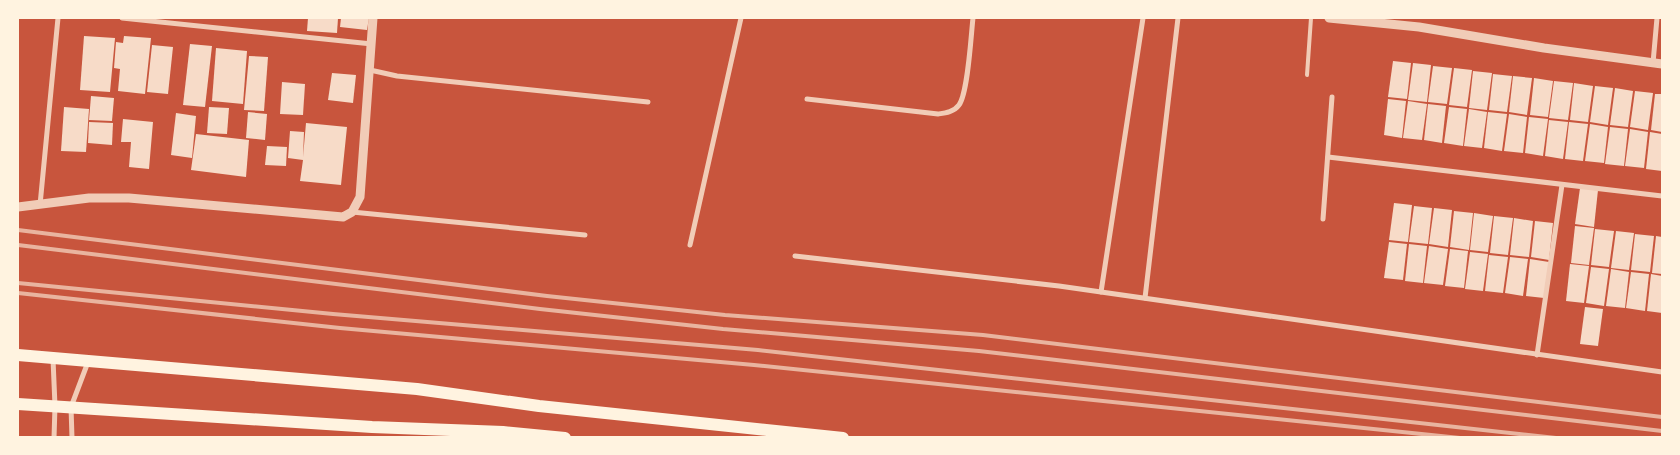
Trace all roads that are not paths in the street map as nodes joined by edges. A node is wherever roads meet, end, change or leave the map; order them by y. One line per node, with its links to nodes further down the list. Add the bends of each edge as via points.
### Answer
1 (58, 18): 21 (street)
2 (122, 18): 11 (street)
3 (373, 18): 11 (street)
4 (741, 18): 26 (street)
5 (973, 18): 16 (street, via 964,92 959,105 950,112 938,114)
6 (1143, 18): 28 (street)
7 (1178, 18): 29 (street)
8 (1310, 18): 14 (lane)
9 (1329, 18): 12 (street, via 1419,27)
10 (1657, 18): 12 (street)
11 (372, 44): 13 (street)
12 (1658, 64)
13 (370, 70): 17 (street, via 397,76); 23 (street, via 360,197)
14 (1307, 75)
15 (1332, 98): 18 (street)
16 (807, 99)
17 (648, 102)
18 (1328, 157): 19 (street); 24 (street)
19 (1562, 184): 20 (street); 31 (street)
20 (1662, 196)
21 (40, 205): 22 (street); 23 (street, via 89,198 129,198 344,217)
22 (18, 207)
23 (352, 212): 25 (street)
24 (1323, 219)
25 (585, 235)
26 (690, 245)
27 (794, 256): 28 (street)
28 (1101, 292): 29 (street)
29 (1145, 298): 31 (street)
30 (18, 355): 32 (main road)
31 (1537, 355): 34 (street)
32 (53, 359): 33 (main road); 36 (street)
33 (88, 362): 37 (street); 41 (main road, via 417,389 549,407)
34 (1662, 372)
35 (18, 404): 36 (main road)
36 (56, 406): 37 (main road); 38 (street)
37 (71, 407): 39 (street); 40 (main road, via 372,430 503,432)
38 (54, 438)
39 (72, 438)
40 (565, 438)
41 (843, 438)

